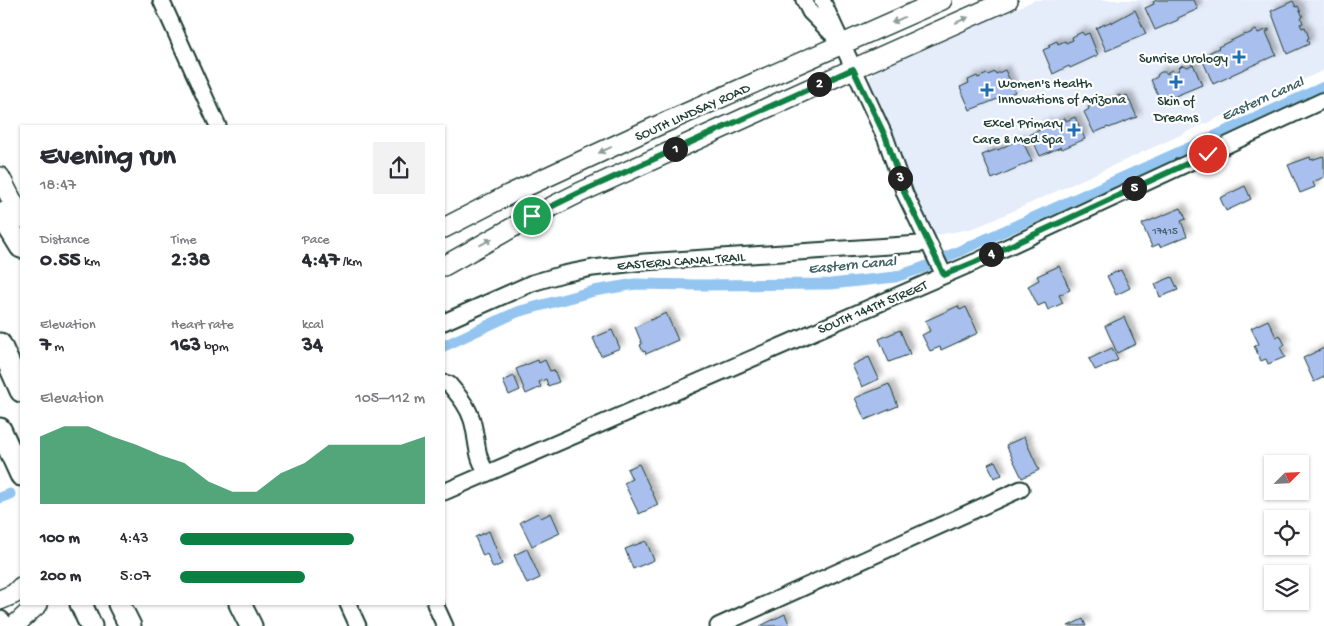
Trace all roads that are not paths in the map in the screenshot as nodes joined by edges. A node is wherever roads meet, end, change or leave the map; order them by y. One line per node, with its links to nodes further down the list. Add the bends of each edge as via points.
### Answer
1 (161, 0): 9 (street)
2 (804, 0): 6 (street, via 810,12)
3 (822, 0): 6 (street)
4 (942, 0): 6 (main road, SOUTH LINDSAY ROAD, one-way to 6)
5 (1008, 0): 7 (main road, SOUTH LINDSAY ROAD, one-way to 5)
6 (843, 45): 7 (street); 13 (main road, SOUTH LINDSAY ROAD, one-way to 13, via 657,126)
7 (853, 69): 15 (street, via 886,138 905,194); 16 (main road, SOUTH LINDSAY ROAD, one-way to 7, via 579,193)
8 (1324, 100): 17 (street, SOUTH 144TH STREET, via 984,258)
9 (218, 125)
10 (0, 177): 12 (main road)
11 (0, 213): 14 (highway)
12 (20, 216)
13 (445, 227)
14 (20, 245)
15 (929, 245): 17 (street); 18 (street, EASTERN CANAL TRAIL, via 644,262 594,268 532,283)
16 (445, 265)
17 (942, 272): 24 (street, SOUTH 144TH STREET)
18 (445, 322)
19 (0, 344): 21 (highway)
20 (445, 383): 24 (street, via 464,403 472,418 480,458)
21 (20, 389)
22 (0, 429): 23 (highway)
23 (20, 473)
24 (487, 473): 26 (street, SOUTH 144TH STREET)
25 (1022, 489): 43 (street)
26 (445, 492)
27 (20, 588): 28 (main road)
28 (0, 600)
29 (37, 605): 37 (main road)
30 (81, 605): 38 (highway)
31 (120, 605): 39 (highway)
32 (240, 605): 40 (highway)
33 (348, 605): 41 (street)
34 (435, 605): 42 (street)
35 (0, 622): 36 (highway)
36 (2, 626)
37 (14, 626)
38 (91, 626)
39 (130, 626)
40 (251, 626)
41 (358, 626)
42 (445, 626)
43 (718, 626)

